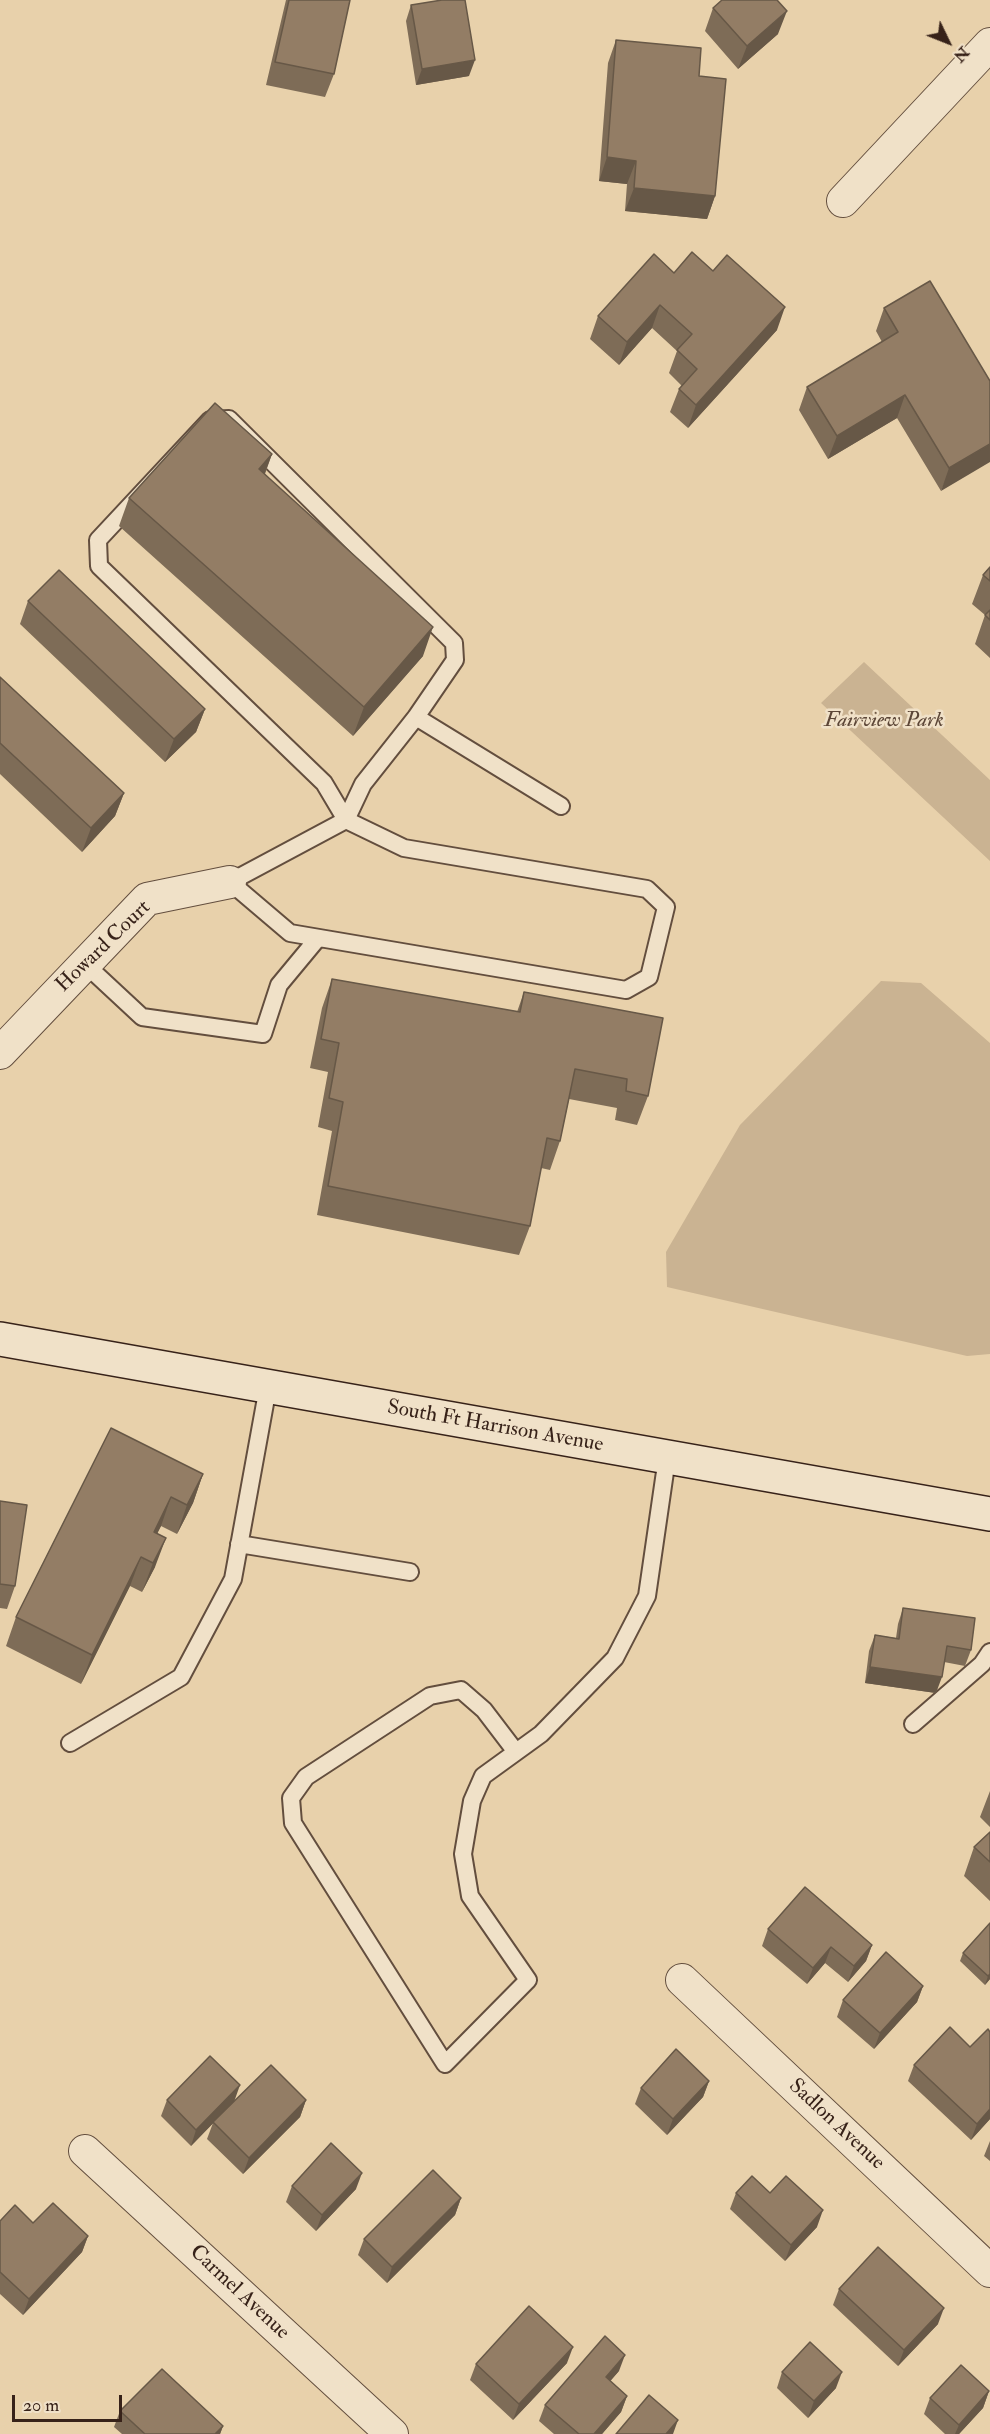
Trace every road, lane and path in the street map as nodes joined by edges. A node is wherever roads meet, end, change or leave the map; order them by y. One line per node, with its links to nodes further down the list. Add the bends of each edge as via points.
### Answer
1 (990, 44): 2 (street)
2 (843, 201)
3 (416, 717): 4 (lane); 5 (lane, via 363,784); 5 (lane, via 455,660 454,643 229,419 210,420 98,540 99,566 324,783)
4 (561, 806)
5 (346, 820): 6 (lane); 7 (lane, via 404,848 647,889 666,907 664,917 649,977 626,990)
6 (230, 882): 7 (lane, via 290,933); 8 (street, Howard Court, via 147,899)
7 (318, 938): 8 (lane, via 279,985 263,1034 142,1017)
8 (85, 964): 9 (street, Howard Court)
9 (0, 1053)
10 (0, 1339): 11 (main road, South Ft Harrison Avenue)
11 (268, 1387): 12 (main road, South Ft Harrison Avenue); 14 (lane)
12 (667, 1458): 13 (main road, South Ft Harrison Avenue); 19 (lane, via 647,1596 626,1637 615,1658 541,1734)
13 (990, 1514)
14 (239, 1544): 15 (lane); 18 (lane, via 233,1579 181,1677)
15 (410, 1572)
16 (990, 1652): 17 (lane, via 982,1664)
17 (913, 1724)
18 (70, 1743)
19 (516, 1752): 19 (lane, via 484,1710 461,1690 430,1696 306,1777 291,1798 293,1823 445,2064 528,1980 470,1896 463,1854 472,1801 483,1776)
20 (681, 1980): 22 (street, Sadlon Avenue)
21 (85, 2151): 23 (street, Carmel Avenue)
22 (990, 2271)
23 (392, 2434)

